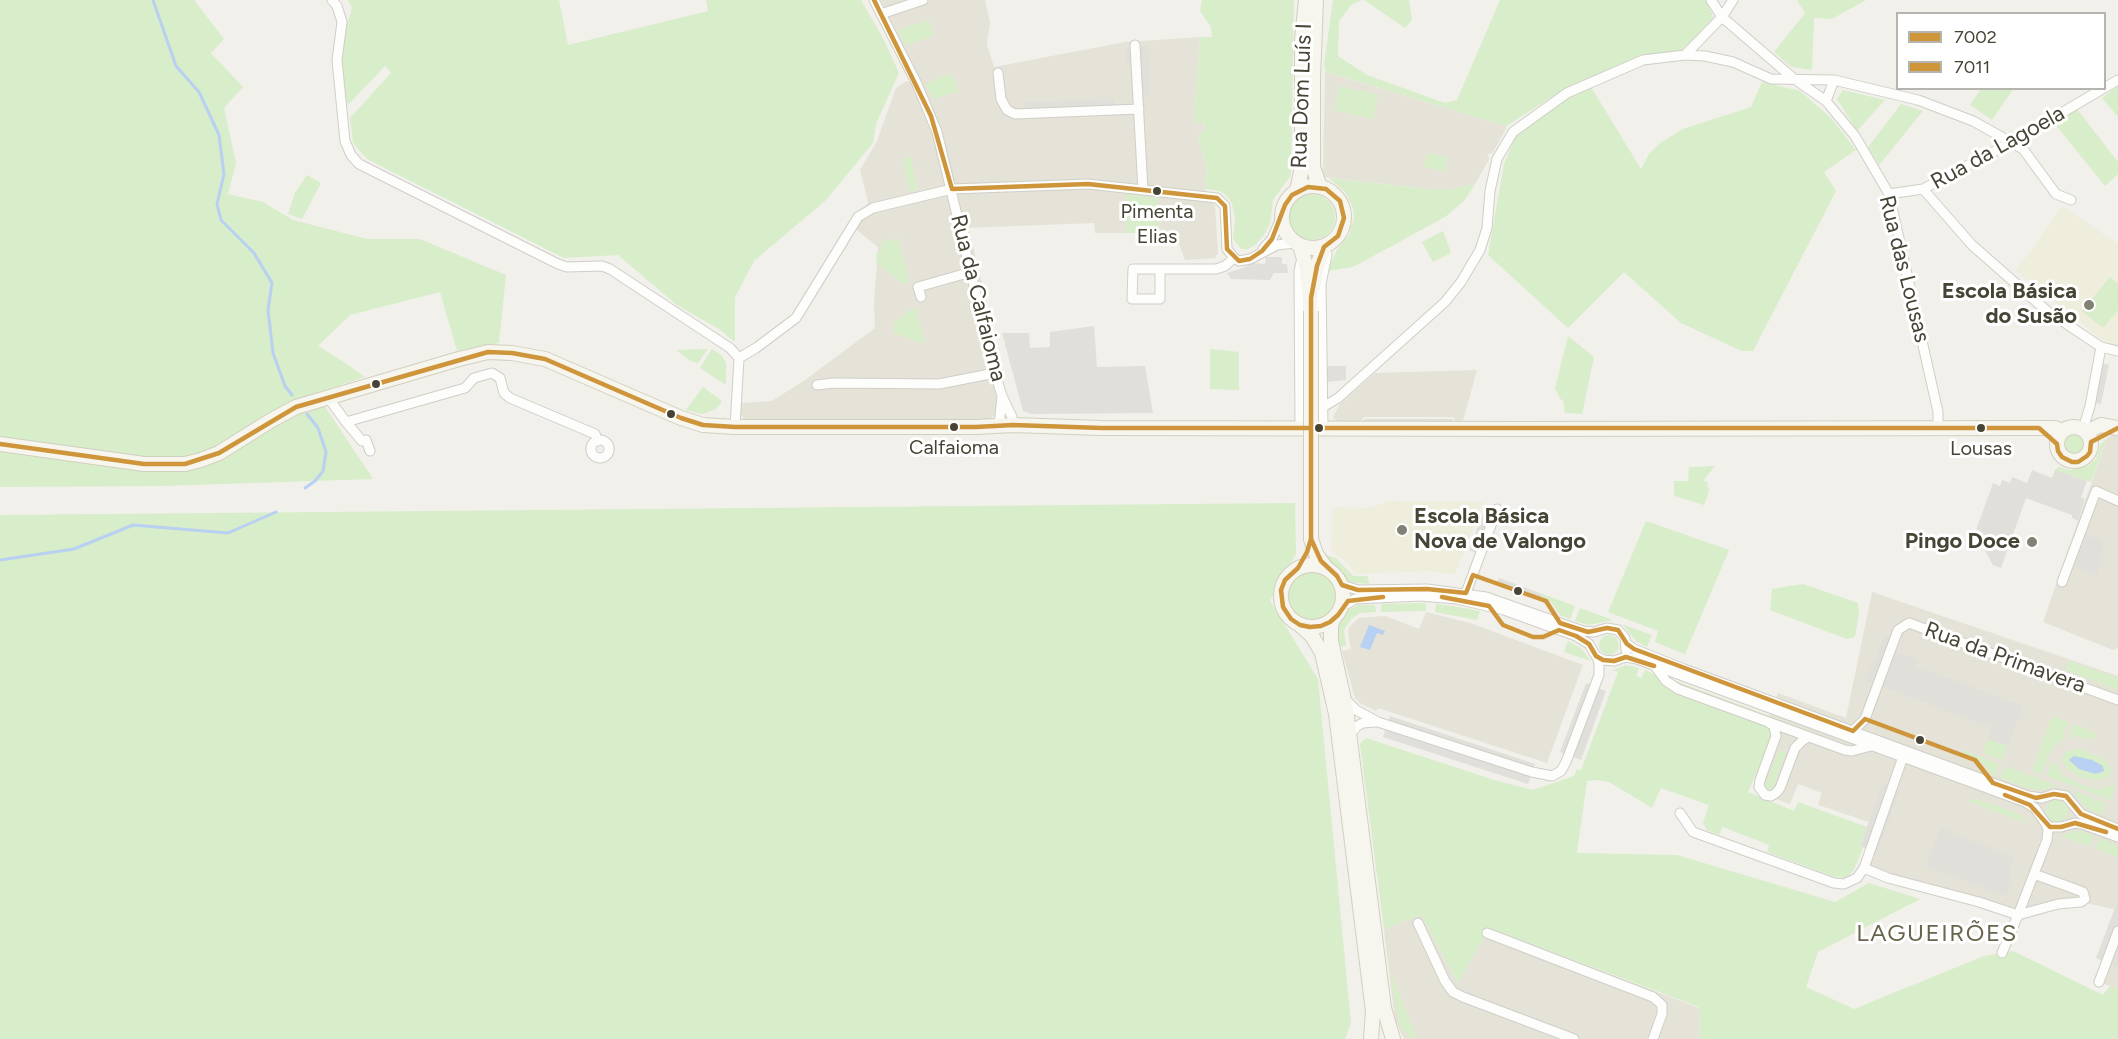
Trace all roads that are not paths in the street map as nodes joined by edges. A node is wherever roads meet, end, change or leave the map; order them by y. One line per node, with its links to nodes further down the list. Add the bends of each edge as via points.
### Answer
1 (332, 0): 37 (street, via 342,22 337,60 345,141 359,164 558,264 610,269 730,348)
2 (874, 0): 8 (street, Rua da Calfaioma)
3 (923, 0): 8 (street)
4 (1305, 0): 23 (main road, Rua Dom Luís I, via 1302,167)
5 (1316, 0): 19 (main road, Rua Dom Luís I, via 1313,167)
6 (1711, 0): 9 (street, Rua das Lousas)
7 (1733, 0): 9 (street)
8 (880, 14): 20 (street, Rua da Calfaioma, via 932,116)
9 (1722, 17): 11 (street); 13 (street, Rua das Lousas)
10 (1135, 45): 17 (street)
11 (1685, 56): 13 (street, via 1733,62 1771,79); 42 (street, via 1643,60 1577,88 1513,132 1497,159 1480,250 1461,282 1445,302)
12 (998, 73): 17 (street, via 1001,99 1007,110 1015,114)
13 (1793, 78): 14 (street); 16 (street, Rua das Lousas)
14 (1834, 80): 16 (street); 18 (street, via 1918,100 1973,121)
15 (2101, 90): 18 (street, Rua da Lagoela)
16 (1826, 101): 24 (street, Rua das Lousas, via 1854,136)
17 (1139, 109): 22 (street)
18 (2012, 142): 21 (street, Rua da Lagoela); 25 (street, via 2023,149 2056,194)
19 (1320, 187): 23 (main road, Rua Dom Luís I); 27 (main road, Rua Dom Luís I, via 1336,196 1344,212 1341,231)
20 (952, 189): 22 (street, via 1088,184); 32 (street, Rua da Calfaioma); 37 (street, via 873,208 858,218 796,318)
21 (1923, 189): 24 (street, Rua da Lagoela); 35 (street, via 1972,245 2047,311)
22 (1143, 190): 30 (street, via 1217,198 1225,206 1227,249)
23 (1297, 191): 26 (main road, Rua Dom Luís I, via 1288,199)
24 (1889, 195): 48 (street, Rua das Lousas, via 1938,412)
25 (2071, 200)
26 (1282, 216): 28 (main road, via 1287,234); 29 (street)
27 (1327, 245): 28 (main road); 34 (main road, Rua Dom Luís I, via 1317,266); 42 (street, Rua Dom Luís I, via 1322,273)
28 (1299, 248): 29 (street, via 1276,245); 34 (main road); 47 (street)
29 (1262, 251): 30 (street, via 1250,259)
30 (1234, 258): 31 (street, via 1216,269)
31 (1160, 269): 31 (street, via 1160,299 1132,299 1133,269)
32 (971, 272): 33 (street, via 918,287); 38 (street, Rua da Calfaioma)
33 (921, 297)
34 (1311, 304): 57 (main road, bridge)
35 (2101, 347): 36 (street); 50 (street)
36 (2118, 351)
37 (739, 358): 45 (street)
38 (995, 373): 39 (street, via 939,384); 41 (street, Rua da Calfaioma)
39 (817, 385)
40 (327, 396): 43 (street); 45 (main road, via 459,358 512,352 545,359 681,418 703,425); 53 (main road, via 296,407 201,460 144,464)
41 (1002, 396): 44 (street, Rua da Calfaioma); 44 (street, Rua da Calfaioma, via 1012,417)
42 (1323, 407): 46 (street, Rua Dom Luís I)
43 (346, 422): 52 (street, via 465,388 474,378 492,373 500,378 504,393 510,398 595,434); 54 (street, via 362,441 366,440)
44 (1006, 425): 45 (main road); 47 (main road)
45 (735, 427)
46 (1323, 427): 47 (main road); 48 (main road)
47 (1299, 428)
48 (1938, 428): 51 (main road, via 2055,428)
49 (2117, 428): 50 (main road, via 2101,425)
50 (2088, 437): 51 (main road, via 2073,427); 51 (main road, via 2090,452 2082,460 2072,462 2060,454)
51 (2060, 438)
52 (598, 441)
53 (0, 444)
54 (370, 451)
55 (2118, 501): 60 (street, via 2096,491)
56 (1497, 509): 62 (street)
57 (1311, 539): 58 (main road); 59 (main road)
58 (1298, 568): 59 (main road, via 1310,564); 65 (main road, via 1285,580 1281,601 1291,619)
59 (1326, 568): 61 (main road)
60 (2062, 582)
61 (1342, 585): 62 (street, via 1358,590); 63 (main road)
62 (1466, 593): 66 (street, via 1583,631)
63 (1343, 606): 64 (main road); 68 (street, via 1355,599 1387,597 1457,599 1525,617 1576,636)
64 (1334, 618): 65 (main road, via 1321,627); 72 (main road, via 1331,641)
65 (1300, 625): 76 (main road, via 1322,653)
66 (1602, 630): 67 (street, via 1618,630); 68 (street, via 1594,638)
67 (1627, 644): 69 (street); 77 (street, via 1641,653)
68 (1595, 652): 69 (street, via 1603,660); 71 (street)
69 (1616, 660): 70 (street, via 1631,658); 71 (street)
70 (1655, 666): 74 (street, via 1671,686); 79 (street)
71 (1599, 675): 75 (street, via 1567,760 1556,775 1545,776)
72 (1344, 698): 75 (street); 76 (main road)
73 (2118, 699): 77 (street, Rua da Primavera, via 1909,623 1898,630 1865,719)
74 (1767, 721): 78 (street); 78 (street, via 1776,731 1759,787 1766,795 1771,796 1780,788 1795,748)
75 (1378, 722): 76 (street)
76 (1348, 728): 98 (main road, via 1373,1011); 101 (main road, via 1384,1008)
77 (1853, 731): 81 (street, via 2028,796)
78 (1809, 737): 79 (street, via 1852,751)
79 (1871, 746): 80 (street)
80 (1903, 757): 84 (street, via 2025,802); 90 (street)
81 (2049, 796): 82 (street, via 2066,796); 84 (street, via 2042,803)
82 (2073, 804): 86 (street, via 2073,816); 87 (street, via 2081,814)
83 (1680, 813): 90 (street, via 1693,832 1834,883 1844,884 1857,878)
84 (2040, 814): 85 (street)
85 (2046, 824): 86 (street); 88 (street)
86 (2064, 826): 87 (street, via 2082,824); 88 (street)
87 (2116, 833): 89 (street)
88 (2047, 840): 91 (street)
89 (2118, 845)
90 (1864, 868): 92 (street)
91 (2034, 874): 92 (street); 92 (street, via 2083,892 2085,898)
92 (2018, 915): 96 (street)
93 (1418, 923): 102 (street, via 1453,992)
94 (2118, 931): 97 (street)
95 (1487, 933): 103 (street, via 1653,997 1662,1005)
96 (2002, 953)
97 (2099, 982)
98 (1371, 1039)
99 (1379, 1039): 100 (main road)
100 (1388, 1039)
101 (1393, 1039)
102 (1574, 1039)
103 (1653, 1039)

